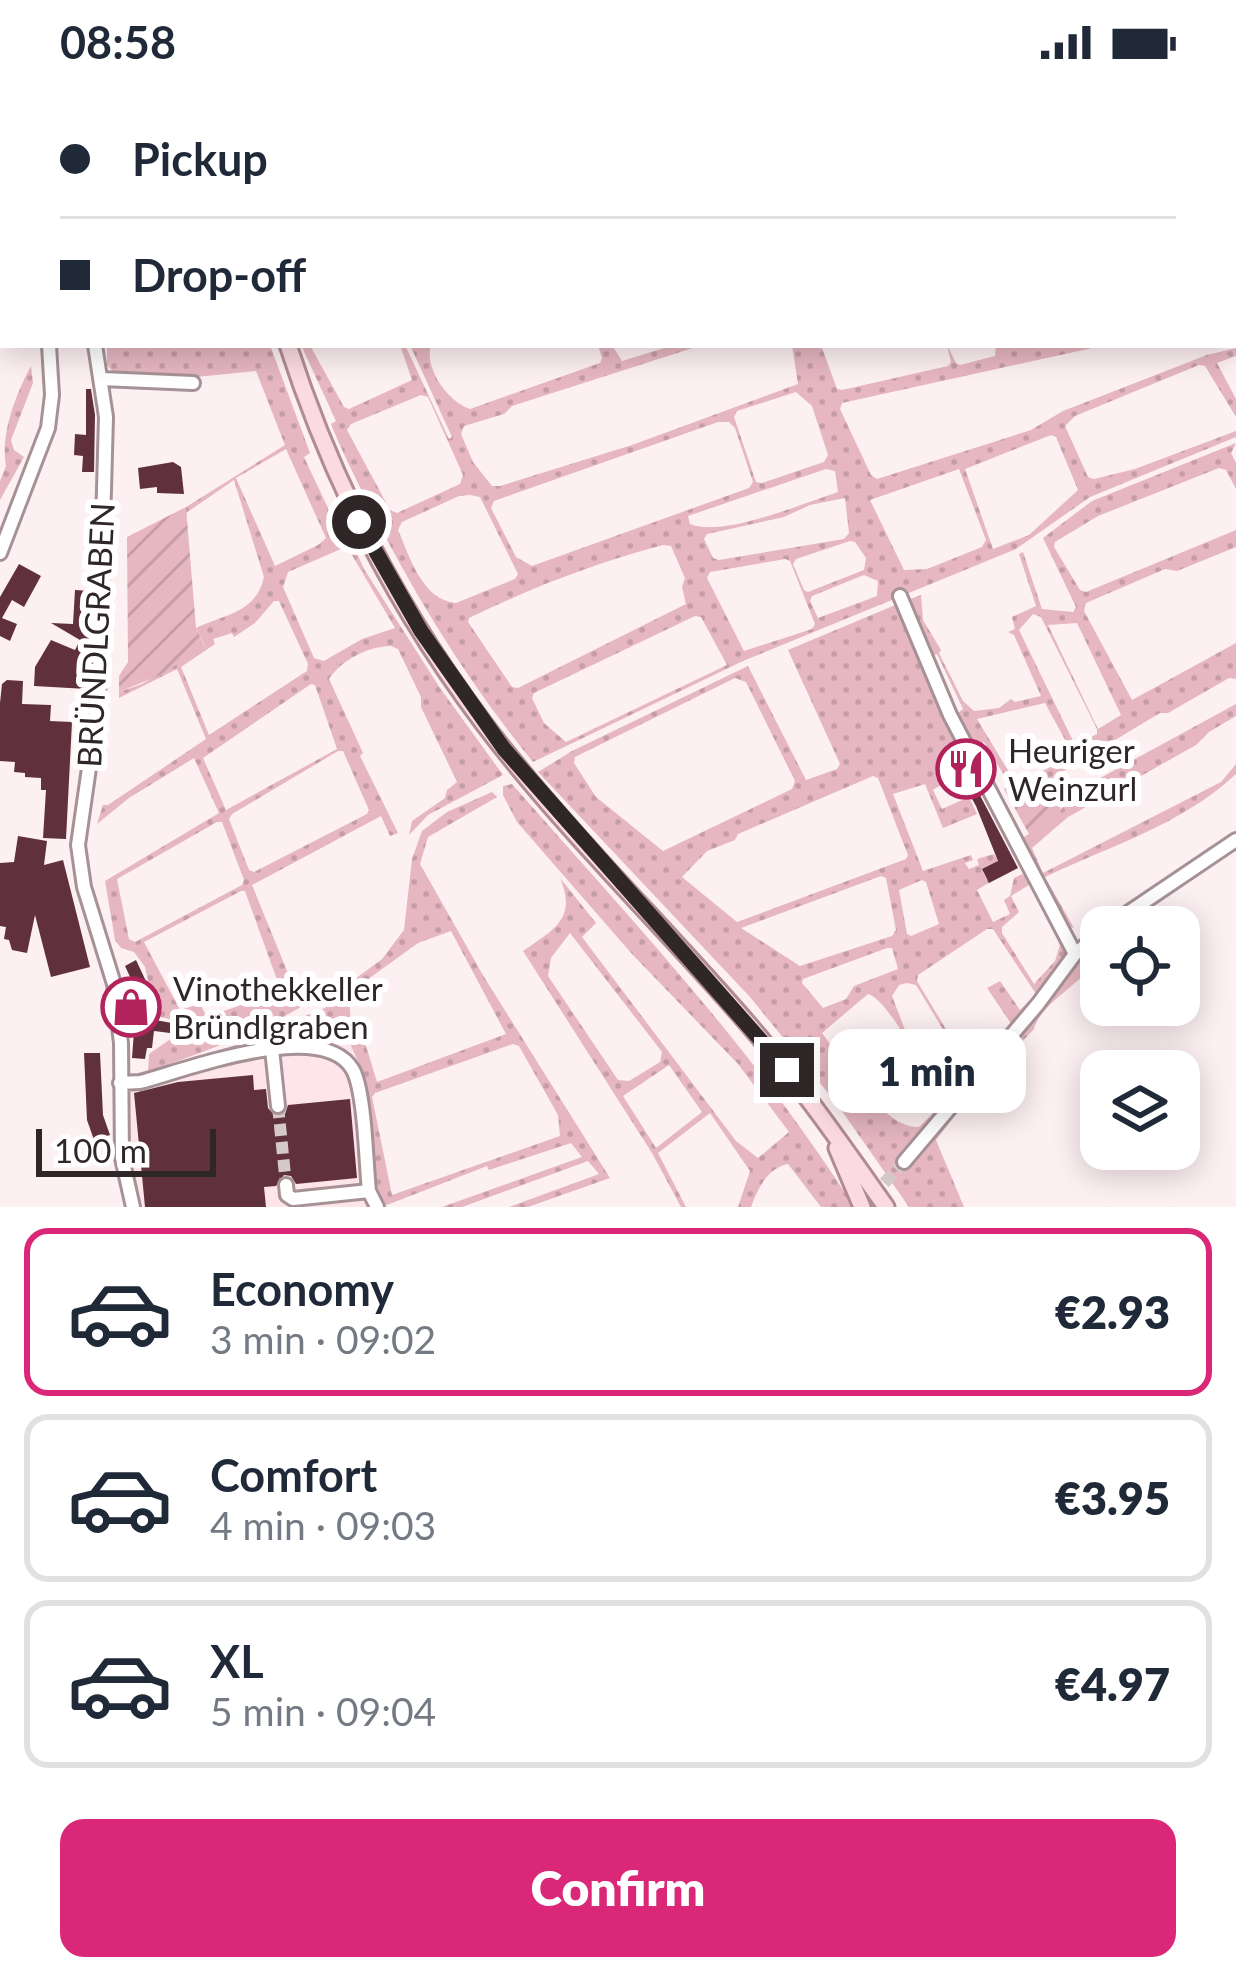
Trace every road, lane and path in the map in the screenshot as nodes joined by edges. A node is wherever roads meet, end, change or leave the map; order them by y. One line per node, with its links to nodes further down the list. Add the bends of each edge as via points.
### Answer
1 (49, 348): 6 (street, via 48,428)
2 (95, 348): 4 (street, BRÜNDLGRABEN)
3 (288, 348): 15 (main road, via 372,546 421,631 536,790 745,1021)
4 (102, 380): 5 (street); 13 (street, BRÜNDLGRABEN, via 98,705 78,845 114,984)
5 (194, 383)
6 (0, 553)
7 (900, 596): 11 (street, via 950,715)
8 (1236, 840): 9 (street)
9 (1138, 906)
10 (1080, 950): 11 (street)
11 (1075, 954): 16 (street)
12 (272, 1048): 13 (street); 14 (street); 18 (street, via 315,1047 352,1069)
13 (120, 1083): 19 (street, BRÜNDLGRABEN)
14 (278, 1106)
15 (830, 1128): 21 (main road); 22 (main road)
16 (904, 1162)
17 (286, 1185): 18 (street, via 293,1198)
18 (369, 1191): 20 (street)
19 (133, 1207)
20 (376, 1207)
21 (862, 1207)
22 (886, 1207)

